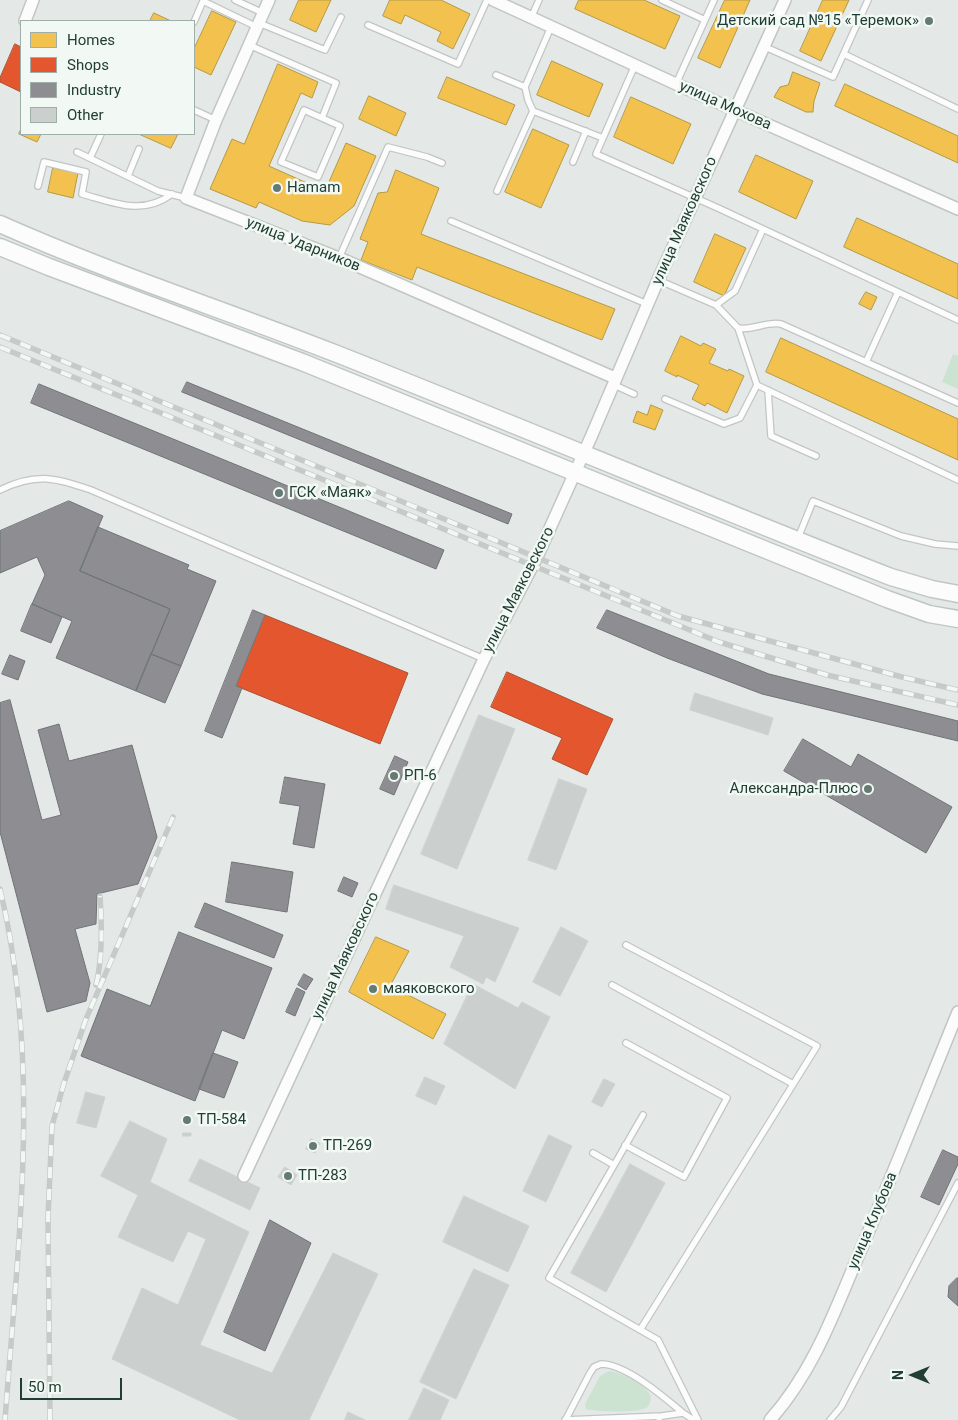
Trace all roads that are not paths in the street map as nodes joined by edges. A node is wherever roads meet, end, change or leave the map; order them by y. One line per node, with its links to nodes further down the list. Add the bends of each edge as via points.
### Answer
1 (33, 0): 13 (street)
2 (235, 0): 16 (lane)
3 (269, 0): 16 (street)
4 (486, 0): 17 (lane, via 458,64)
5 (493, 0): 12 (street, улица Мохова)
6 (539, 0): 12 (lane)
7 (662, 0): 15 (lane)
8 (714, 0): 15 (lane)
9 (785, 0): 20 (street, улица Маяковского)
10 (868, 0): 21 (lane)
11 (341, 17): 16 (lane, via 326,50)
12 (531, 18): 18 (street, улица Мохова)
13 (25, 20)
14 (195, 20): 16 (lane, via 203,1)
15 (704, 20): 24 (lane)
16 (260, 21): 19 (street)
17 (368, 25)
18 (551, 27): 22 (street, улица Мохова); 25 (lane)
19 (249, 45): 30 (lane, via 336,83); 31 (street)
20 (764, 46): 21 (lane, via 833,77); 28 (street, улица Маяковского)
21 (844, 54): 26 (lane)
22 (635, 65): 24 (street, улица Мохова); 34 (lane)
23 (496, 75): 25 (lane)
24 (676, 84): 28 (street, улица Мохова)
25 (525, 87): 29 (lane)
26 (958, 108)
27 (195, 110): 31 (lane)
28 (735, 110): 44 (street, улица Маяковского); 46 (street, улица Мохова)
29 (533, 111): 32 (lane); 42 (lane)
30 (322, 118): 30 (lane, via 304,110 281,162 318,177 340,126)
31 (216, 120): 45 (street)
32 (586, 131): 34 (lane); 38 (lane)
33 (101, 135): 37 (lane)
34 (603, 138): 44 (lane, via 596,154)
35 (139, 149): 40 (lane)
36 (77, 152): 37 (lane)
37 (90, 158): 40 (lane)
38 (573, 162)
39 (442, 163): 51 (lane, via 388,147)
40 (128, 176): 43 (lane)
41 (38, 186): 43 (lane, via 44,162 86,172 82,194 133,207 149,206)
42 (497, 191)
43 (172, 194): 45 (lane)
44 (696, 197): 49 (lane); 52 (street, улица Маяковского)
45 (186, 198): 51 (street, улица Ударников)
46 (958, 209)
47 (451, 221): 54 (lane)
48 (0, 224): 65 (main road)
49 (763, 229): 53 (lane); 55 (lane, via 735,290)
50 (0, 247): 67 (main road, via 302,362)
51 (339, 258): 59 (street, улица Ударников)
52 (658, 280): 54 (street, улица Маяковского); 55 (lane)
53 (898, 292): 56 (lane); 58 (lane)
54 (647, 304): 59 (street, улица Маяковского)
55 (716, 305): 57 (lane)
56 (958, 320)
57 (738, 328): 58 (lane, via 781,324); 60 (lane)
58 (866, 362): 64 (lane)
59 (614, 381): 62 (lane); 65 (street, улица Маяковского)
60 (757, 385): 61 (lane); 63 (lane, via 740,418 724,424)
61 (768, 390): 66 (lane, via 771,436); 68 (lane)
62 (634, 394)
63 (665, 399)
64 (958, 403)
65 (584, 453): 67 (street, улица Маяковского); 70 (main road)
66 (816, 456)
67 (575, 472): 73 (main road, via 887,599 929,614); 74 (street, улица Маяковского, via 537,557)
68 (958, 480)
69 (0, 490): 74 (lane, via 31,478 47,478 92,490)
70 (798, 540): 71 (lane, via 814,500 901,536); 72 (main road, via 891,577)
71 (958, 546)
72 (958, 594)
73 (958, 619)
74 (484, 659): 84 (street, улица Маяковского)
75 (626, 945): 79 (lane, via 817,1046)
76 (612, 985): 79 (lane)
77 (958, 1012): 92 (street, улица Клубова, via 819,1347 796,1388)
78 (626, 1043): 81 (lane, via 727,1098 684,1177)
79 (794, 1084): 86 (lane)
80 (643, 1115): 81 (lane)
81 (625, 1145): 83 (lane)
82 (593, 1154): 83 (lane)
83 (614, 1165): 86 (lane, via 550,1278)
84 (244, 1176)
85 (958, 1183): 93 (lane, via 841,1407)
86 (640, 1330): 91 (lane, via 658,1340)
87 (683, 1412): 88 (lane); 89 (lane, via 650,1386 620,1369 601,1364 590,1373); 90 (lane)
88 (659, 1418): 89 (lane)
89 (565, 1420)
90 (694, 1420)
91 (698, 1420)
92 (770, 1420)
93 (830, 1420)

